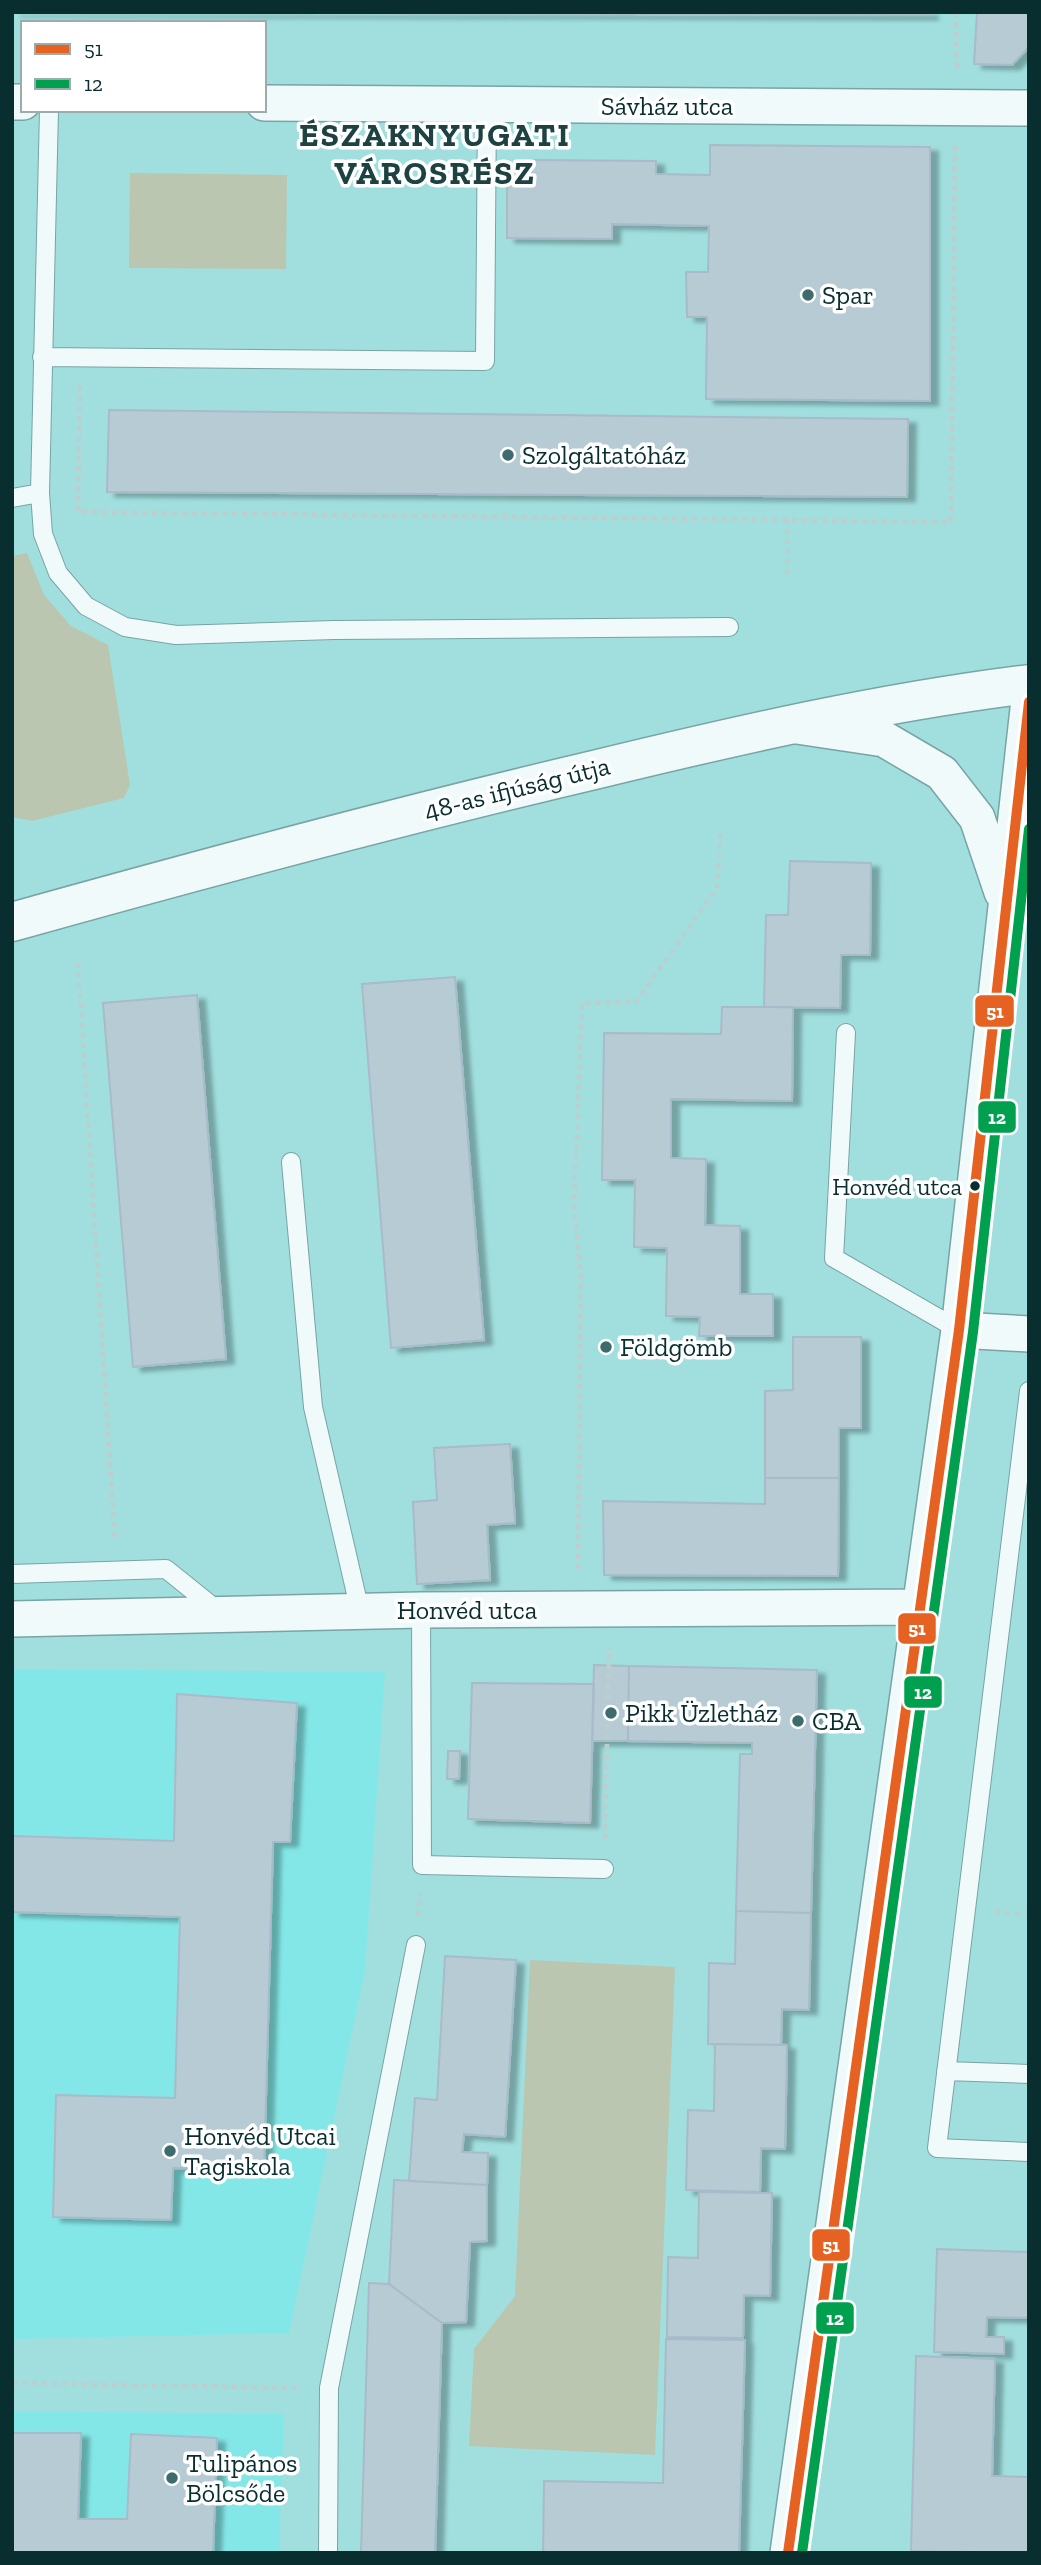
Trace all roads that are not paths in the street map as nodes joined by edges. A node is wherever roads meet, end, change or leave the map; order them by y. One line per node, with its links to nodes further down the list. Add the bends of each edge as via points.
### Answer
1 (266, 103): 2 (street, Sávház utca)
2 (487, 104): 3 (street, Sávház utca); 5 (lane, via 485,361)
3 (1029, 108)
4 (49, 112): 5 (lane)
5 (42, 357): 6 (lane)
6 (40, 493): 7 (lane); 8 (lane, via 43,534 58,573 86,606 125,626 177,635 334,629)
7 (12, 498)
8 (729, 627)
9 (1029, 684): 11 (main road, 48-as ifjúság útja)
10 (1029, 700): 12 (street)
11 (784, 724): 12 (street, via 884,739 942,773 977,818); 13 (main road, 48-as ifjúság útja)
12 (1005, 902): 16 (street)
13 (14, 916)
14 (846, 1033): 16 (lane, via 834,1258)
15 (291, 1162): 22 (lane, via 313,1407)
16 (959, 1330): 17 (street); 20 (street)
17 (1029, 1334)
18 (1029, 1391): 27 (lane)
19 (12, 1574): 23 (lane, via 166,1569)
20 (921, 1607): 21 (street, Honvéd utca); 31 (street)
21 (421, 1610): 22 (street, Honvéd utca); 25 (lane, via 422,1865)
22 (359, 1611): 23 (street, Honvéd utca)
23 (220, 1613): 24 (street, Honvéd utca)
24 (12, 1619)
25 (604, 1869)
26 (416, 1945): 30 (lane, via 329,2388)
27 (946, 2071): 28 (lane); 29 (lane, via 937,2148)
28 (1029, 2074)
29 (1029, 2152)
30 (328, 2553)
31 (788, 2553)

